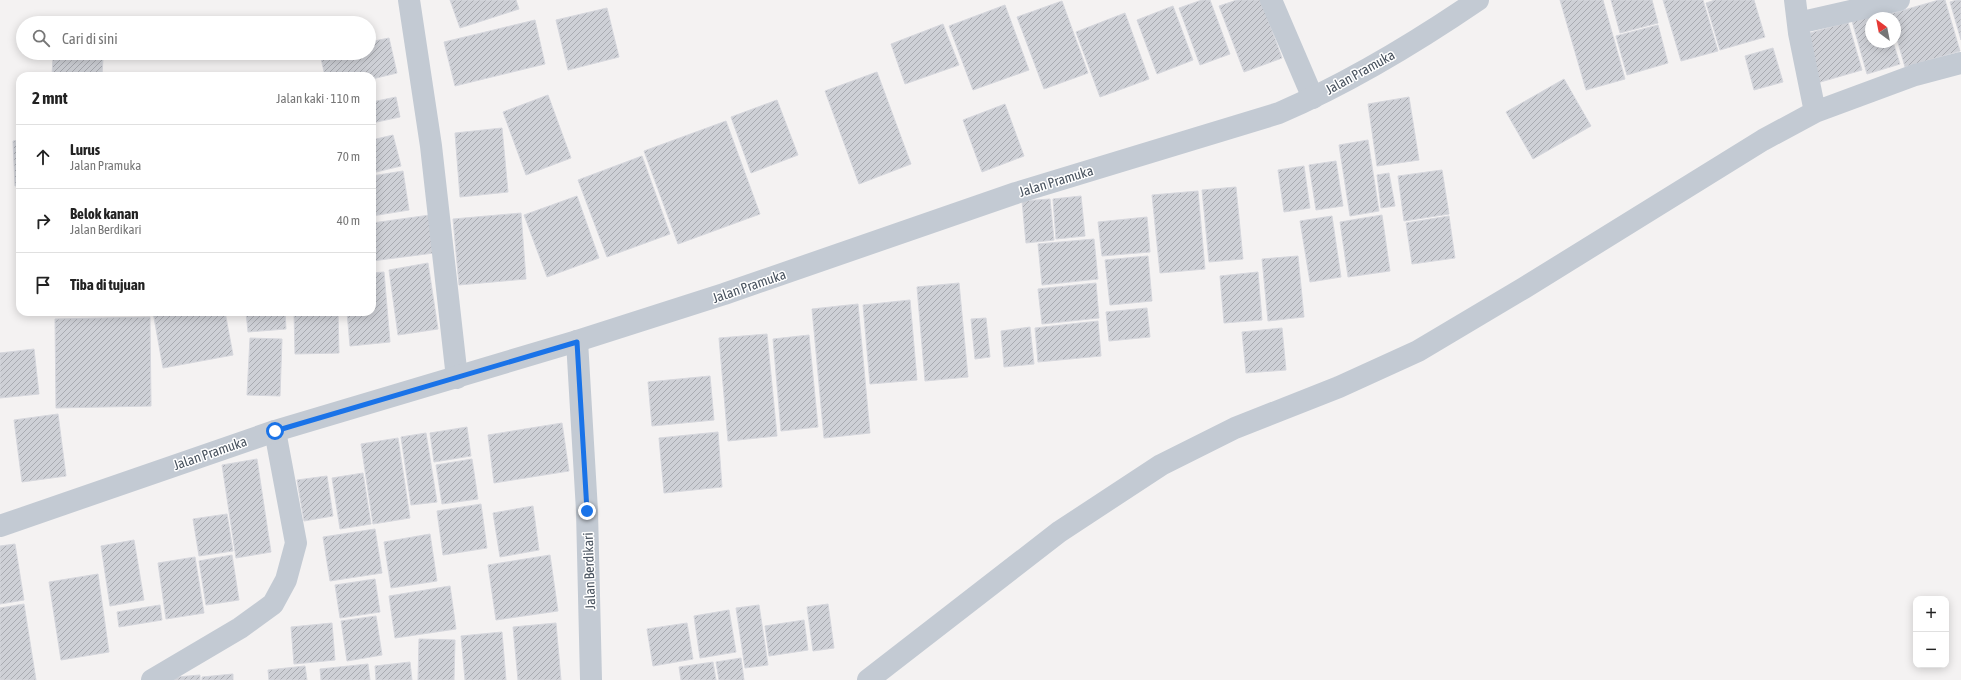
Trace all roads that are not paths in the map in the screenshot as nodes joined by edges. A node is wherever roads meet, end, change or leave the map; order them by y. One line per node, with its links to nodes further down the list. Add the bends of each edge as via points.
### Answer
1 (409, 0): 11 (street, via 431,146)
2 (1271, 0): 8 (street)
3 (1478, 0): 8 (street, Jalan Pramuka, via 1423,37)
4 (1795, 0): 6 (street)
5 (1899, 0): 6 (street)
6 (1798, 23): 9 (street)
7 (1961, 63): 9 (street, via 1915,75)
8 (1313, 98): 10 (street, Jalan Pramuka, via 1279,114 1016,193)
9 (1815, 112): 16 (street, via 1763,140 1418,351 1339,387 1235,428 1161,465 1059,532)
10 (577, 342): 11 (street, Jalan Pramuka); 15 (street, Jalan Berdikari, via 587,511)
11 (457, 378): 12 (street, Jalan Pramuka)
12 (275, 431): 13 (street, Jalan Pramuka); 14 (street, via 296,543 286,580 273,604 240,628)
13 (0, 526)
14 (152, 680)
15 (591, 680)
16 (868, 680)

